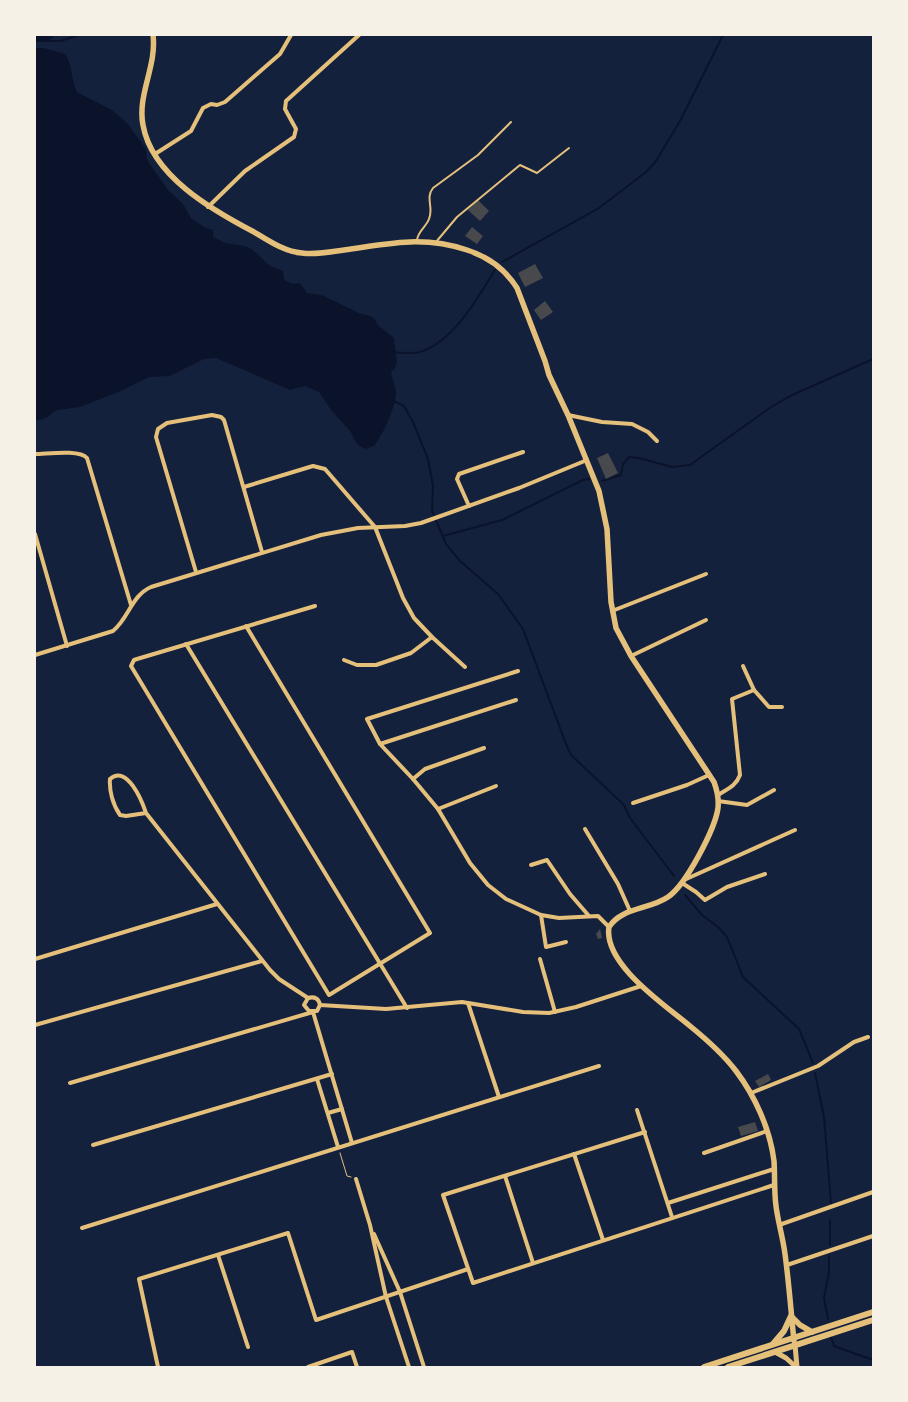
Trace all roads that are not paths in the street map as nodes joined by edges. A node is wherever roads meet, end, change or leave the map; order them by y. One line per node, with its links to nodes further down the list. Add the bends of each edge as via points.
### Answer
1 (153, 35): 6 (main road, via 153,63 142,116 145,133)
2 (291, 35): 6 (street, via 280,54 226,102 203,108 191,131)
3 (359, 35): 7 (street, via 286,101 284,109 296,129 294,137 245,171)
4 (511, 122): 8 (lane, via 478,155 429,193 429,219)
5 (569, 148): 9 (lane, via 537,173 520,165 457,217)
6 (155, 154): 7 (main road, via 183,187)
7 (208, 207): 8 (main road, via 276,245 295,252 314,254)
8 (417, 240): 9 (main road)
9 (436, 242): 10 (main road, via 483,256 502,268 510,278 522,299 549,375)
10 (568, 415): 11 (street, via 632,424); 14 (main road)
11 (657, 441)
12 (523, 452): 16 (street, via 459,474 457,479)
13 (35, 454): 22 (street, via 84,455)
14 (587, 460): 16 (street); 24 (main road, via 605,517)
15 (244, 488): 17 (street, via 313,466 322,467); 19 (street); 20 (street, via 227,426 221,417 166,423 158,429 156,437)
16 (469, 506): 17 (street, via 421,523)
17 (375, 527): 19 (street, via 342,530); 27 (street, via 408,609)
18 (35, 534): 29 (street)
19 (262, 552): 20 (street)
20 (196, 572): 22 (street, via 145,590)
21 (706, 574): 24 (street)
22 (131, 605): 29 (street, via 113,631)
23 (314, 606): 26 (street)
24 (612, 611): 31 (main road, via 616,628)
25 (706, 620): 31 (street)
26 (246, 626): 28 (street); 63 (street, via 430,933)
27 (432, 637): 32 (street, via 411,653 376,665 357,665); 34 (street)
28 (186, 644): 63 (street); 63 (street, via 137,659 132,663 132,669 329,995)
29 (68, 646): 30 (street)
30 (35, 655)
31 (632, 656): 41 (main road)
32 (344, 660)
33 (743, 666): 36 (street)
34 (465, 667)
35 (518, 670): 39 (street, via 367,719)
36 (754, 690): 38 (street, via 769,706); 45 (street, via 732,699 740,775 733,786)
37 (516, 700): 39 (street)
38 (782, 707)
39 (380, 744): 42 (street)
40 (484, 748): 42 (street, via 425,769)
41 (709, 775): 45 (main road); 46 (street)
42 (413, 779): 47 (street)
43 (496, 786): 47 (street)
44 (774, 790): 45 (street, via 747,805)
45 (718, 798): 53 (main road, via 715,819)
46 (633, 803)
47 (438, 809): 56 (street, via 470,863 488,885 515,904)
48 (146, 813): 48 (street, via 128,781 120,776 112,777 110,788 120,815); 54 (street)
49 (585, 829): 55 (street)
50 (795, 830): 53 (street)
51 (532, 865): 57 (street, via 547,860)
52 (765, 874): 53 (street, via 728,887 705,900)
53 (683, 882): 55 (main road, via 667,898)
54 (217, 904): 60 (street); 62 (street)
55 (630, 911): 58 (main road, via 617,917)
56 (541, 915): 57 (street, via 558,918); 59 (street, via 546,947)
57 (589, 916): 58 (street, via 598,916)
58 (609, 927): 64 (main road, via 612,948)
59 (566, 942)
60 (35, 958)
61 (540, 958): 70 (street)
62 (262, 961): 65 (street, via 280,979); 71 (street)
63 (380, 964): 68 (street)
64 (641, 986): 70 (street); 77 (main road, via 711,1044)
65 (308, 998): 67 (street, via 318,999); 69 (street, via 305,1008)
66 (468, 1003): 68 (street); 70 (street, via 529,1013); 78 (street)
67 (320, 1005): 68 (street); 69 (street)
68 (407, 1008)
69 (314, 1012): 74 (street); 76 (street)
70 (555, 1012)
71 (35, 1025)
72 (868, 1037): 77 (street, via 854,1042 818,1066)
73 (599, 1066): 78 (street)
74 (332, 1074): 75 (street); 79 (street)
75 (317, 1079): 81 (street); 85 (street)
76 (70, 1082)
77 (751, 1093): 82 (main road)
78 (499, 1097): 84 (street)
79 (342, 1109): 81 (street); 84 (street)
80 (637, 1110): 83 (street)
81 (328, 1113): 86 (street)
82 (767, 1131): 87 (street); 89 (main road)
83 (644, 1132): 88 (street); 94 (street)
84 (352, 1143): 86 (street)
85 (93, 1145)
86 (338, 1148): 98 (street)
87 (704, 1153)
88 (574, 1154): 90 (street); 100 (street)
89 (774, 1169): 92 (main road); 94 (street)
90 (505, 1176): 102 (street); 104 (street, via 444,1195)
91 (356, 1179): 96 (street)
92 (774, 1185): 95 (street); 97 (main road)
93 (873, 1192): 97 (street)
94 (668, 1203): 95 (street)
95 (672, 1217): 100 (street)
96 (370, 1225): 105 (street); 106 (street)
97 (780, 1225): 103 (main road)
98 (82, 1228)
99 (873, 1236): 103 (street)
100 (602, 1240): 102 (street)
101 (218, 1255): 106 (street, via 288,1233 316,1320); 112 (street); 114 (street, via 139,1279)
102 (533, 1263): 104 (street, via 473,1283)
103 (787, 1265): 108 (main road)
104 (468, 1269): 105 (street)
105 (400, 1292): 106 (street); 118 (street)
106 (386, 1297): 117 (street)
107 (873, 1312): 110 (main road)
108 (791, 1316): 110 (main road); 111 (main road); 113 (main road)
109 (873, 1320): 111 (main road)
110 (812, 1332): 111 (main road)
111 (794, 1342): 113 (main road); 121 (street)
112 (248, 1347)
113 (773, 1349): 119 (main road); 120 (main road); 121 (street)
114 (158, 1367)
115 (308, 1367): 116 (street, via 352,1352)
116 (357, 1367)
117 (409, 1367)
118 (423, 1367)
119 (704, 1367)
120 (728, 1367)
121 (796, 1367)

